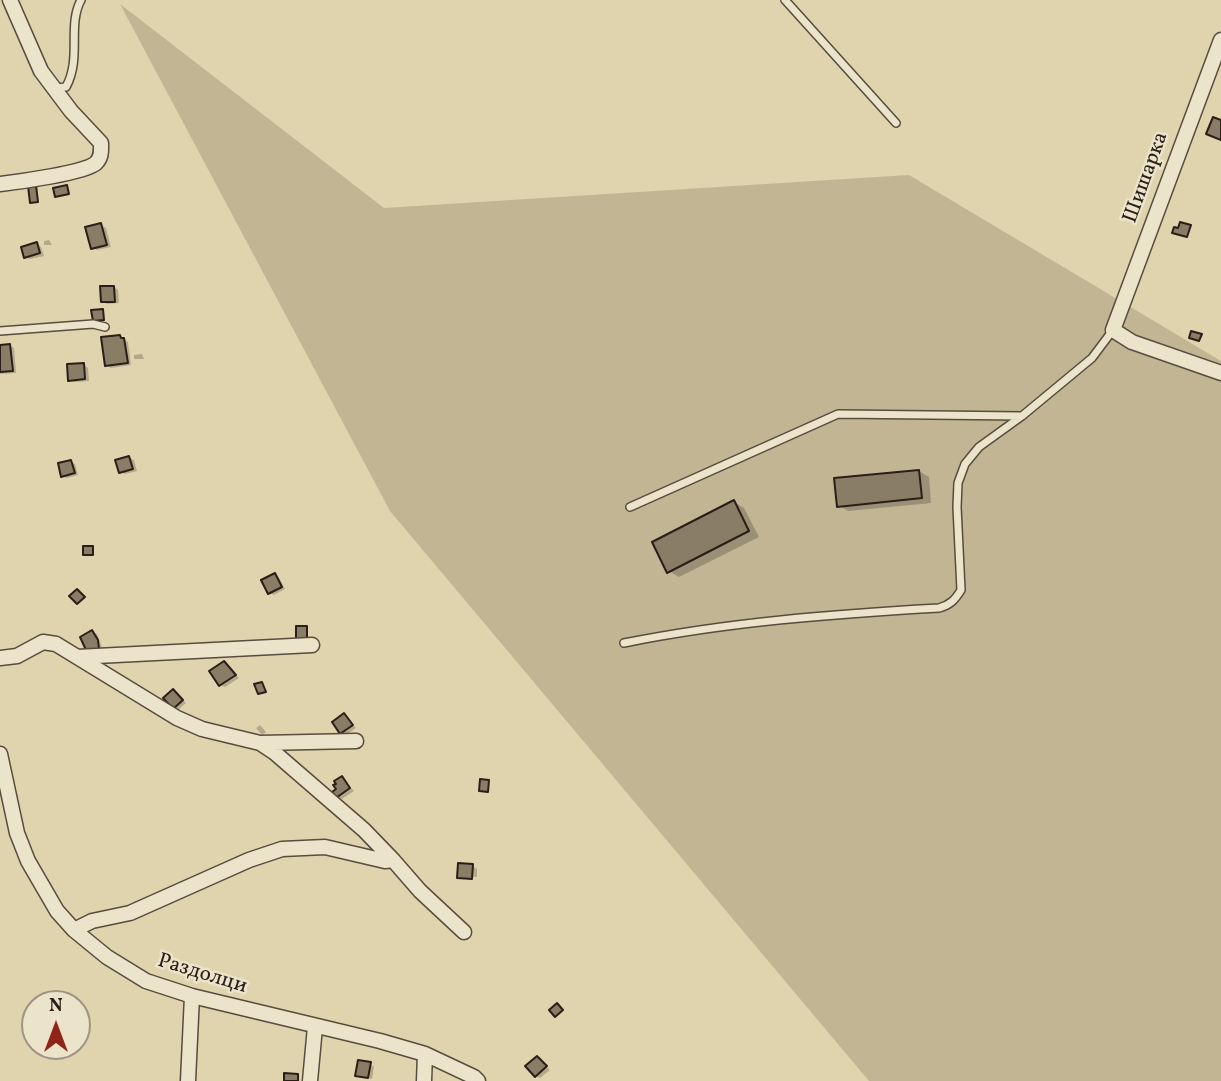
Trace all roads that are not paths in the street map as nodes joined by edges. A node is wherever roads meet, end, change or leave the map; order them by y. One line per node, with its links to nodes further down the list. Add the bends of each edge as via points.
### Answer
1 (10, 0): 5 (street, via 41,71)
2 (81, 0): 5 (lane, via 76,9 73,74 66,86)
3 (785, 0): 6 (lane)
4 (1221, 40): 9 (street, Шишарка)
5 (54, 89): 7 (street, via 101,143 101,155 94,165)
6 (896, 123)
7 (0, 184)
8 (105, 327): 10 (lane)
9 (1113, 330): 11 (street, via 1132,342); 12 (lane, via 1092,358)
10 (0, 331)
11 (1221, 373)
12 (1021, 416): 13 (lane, via 838,414); 14 (lane, via 979,447 965,464 957,507 961,590 948,605 681,631)
13 (630, 507)
14 (624, 643)
15 (312, 645): 16 (street)
16 (77, 657): 17 (street, via 43,642); 19 (street, via 177,718)
17 (0, 659)
18 (356, 741): 19 (street)
19 (260, 743): 21 (street)
20 (0, 754): 22 (street, Раздолци, via 27,862)
21 (393, 860): 22 (street, via 326,847 282,849 130,913); 23 (street)
22 (74, 930): 24 (street, Раздолци, via 146,981)
23 (464, 932)
24 (192, 996): 25 (street, Раздолци); 27 (street)
25 (315, 1027): 26 (street, Раздолци); 28 (street)
26 (425, 1054): 29 (street); 30 (street, Раздолци)
27 (188, 1081)
28 (310, 1081)
29 (424, 1081)
30 (478, 1081)

